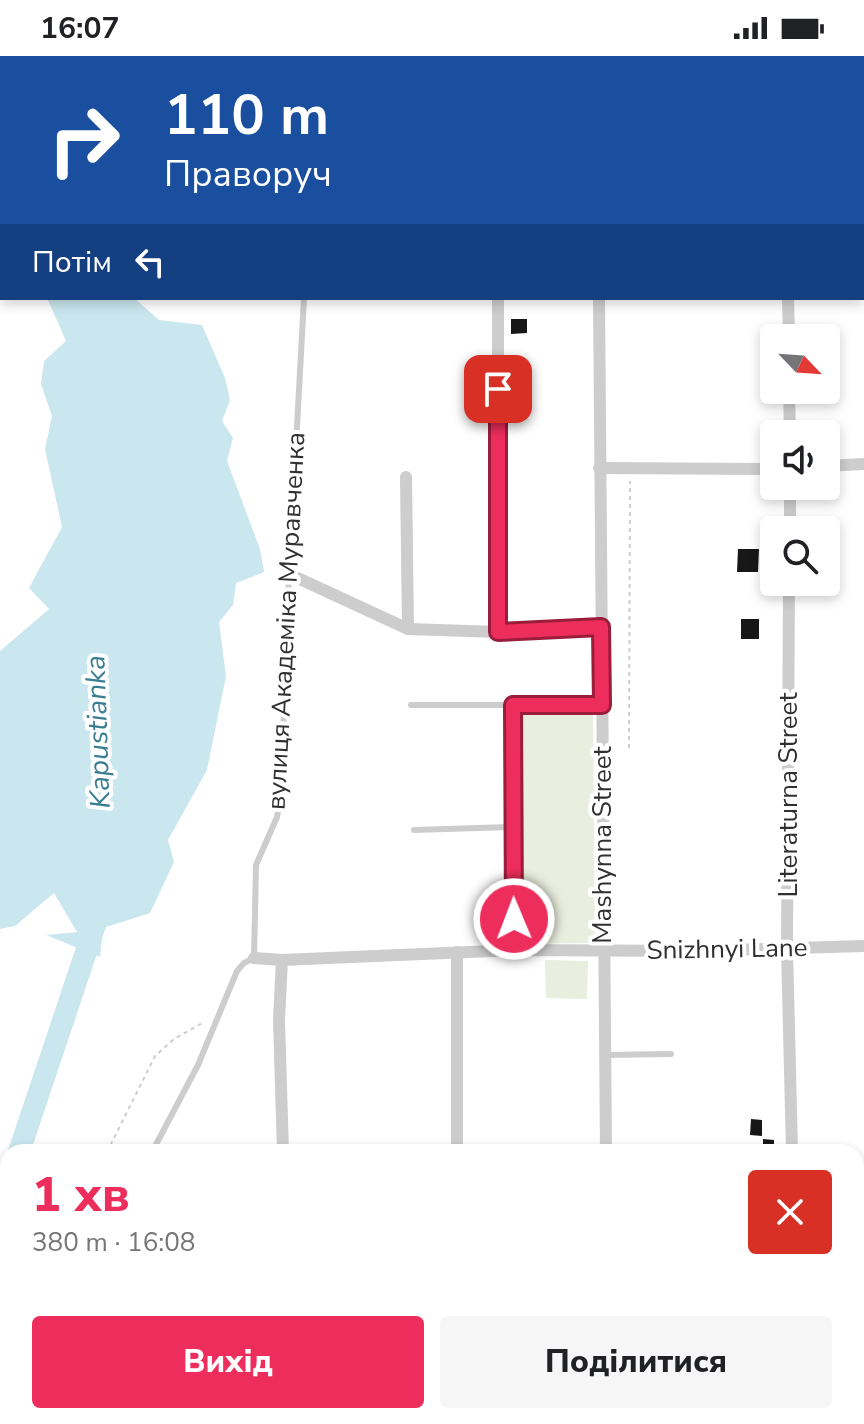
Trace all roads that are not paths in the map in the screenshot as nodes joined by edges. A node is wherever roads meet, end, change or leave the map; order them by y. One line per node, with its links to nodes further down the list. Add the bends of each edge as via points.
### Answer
1 (304, 300): 11 (lane, вулиця Академіка Муравченка)
2 (498, 300): 15 (street)
3 (599, 300): 8 (street, Mashynna Street)
4 (788, 300): 5 (street)
5 (789, 324)
6 (864, 464): 7 (street)
7 (840, 465)
8 (599, 468): 9 (street); 13 (street, Mashynna Street)
9 (760, 469)
10 (406, 477): 14 (street)
11 (289, 574): 14 (street); 26 (lane, вулиця Академіка Муравченка, via 281,791 277,817 256,865)
12 (789, 596): 22 (street, Literaturna Street)
13 (601, 627): 15 (street); 18 (street, Mashynna Street)
14 (408, 629): 15 (street)
15 (498, 632)
16 (411, 705): 17 (lane)
17 (513, 705): 18 (lane); 19 (lane)
18 (602, 705): 24 (street, Mashynna Street)
19 (513, 827): 20 (lane); 23 (lane)
20 (414, 830)
21 (864, 946): 22 (street, Snizhnyi Lane)
22 (787, 948): 24 (street, Snizhnyi Lane); 34 (street, Literaturna Street)
23 (514, 950): 24 (street, Snizhnyi Lane); 25 (street, Snizhnyi Lane)
24 (603, 951): 29 (street, Mashynna Street)
25 (457, 952): 27 (street, Snizhnyi Lane); 32 (street)
26 (254, 958): 27 (street, Snizhnyi Lane); 30 (lane, via 237,971 198,1065)
27 (282, 960): 31 (street)
28 (671, 1054): 29 (lane)
29 (605, 1055): 33 (street, Mashynna Street)
30 (156, 1144)
31 (283, 1144)
32 (457, 1144)
33 (606, 1144)
34 (792, 1144)

